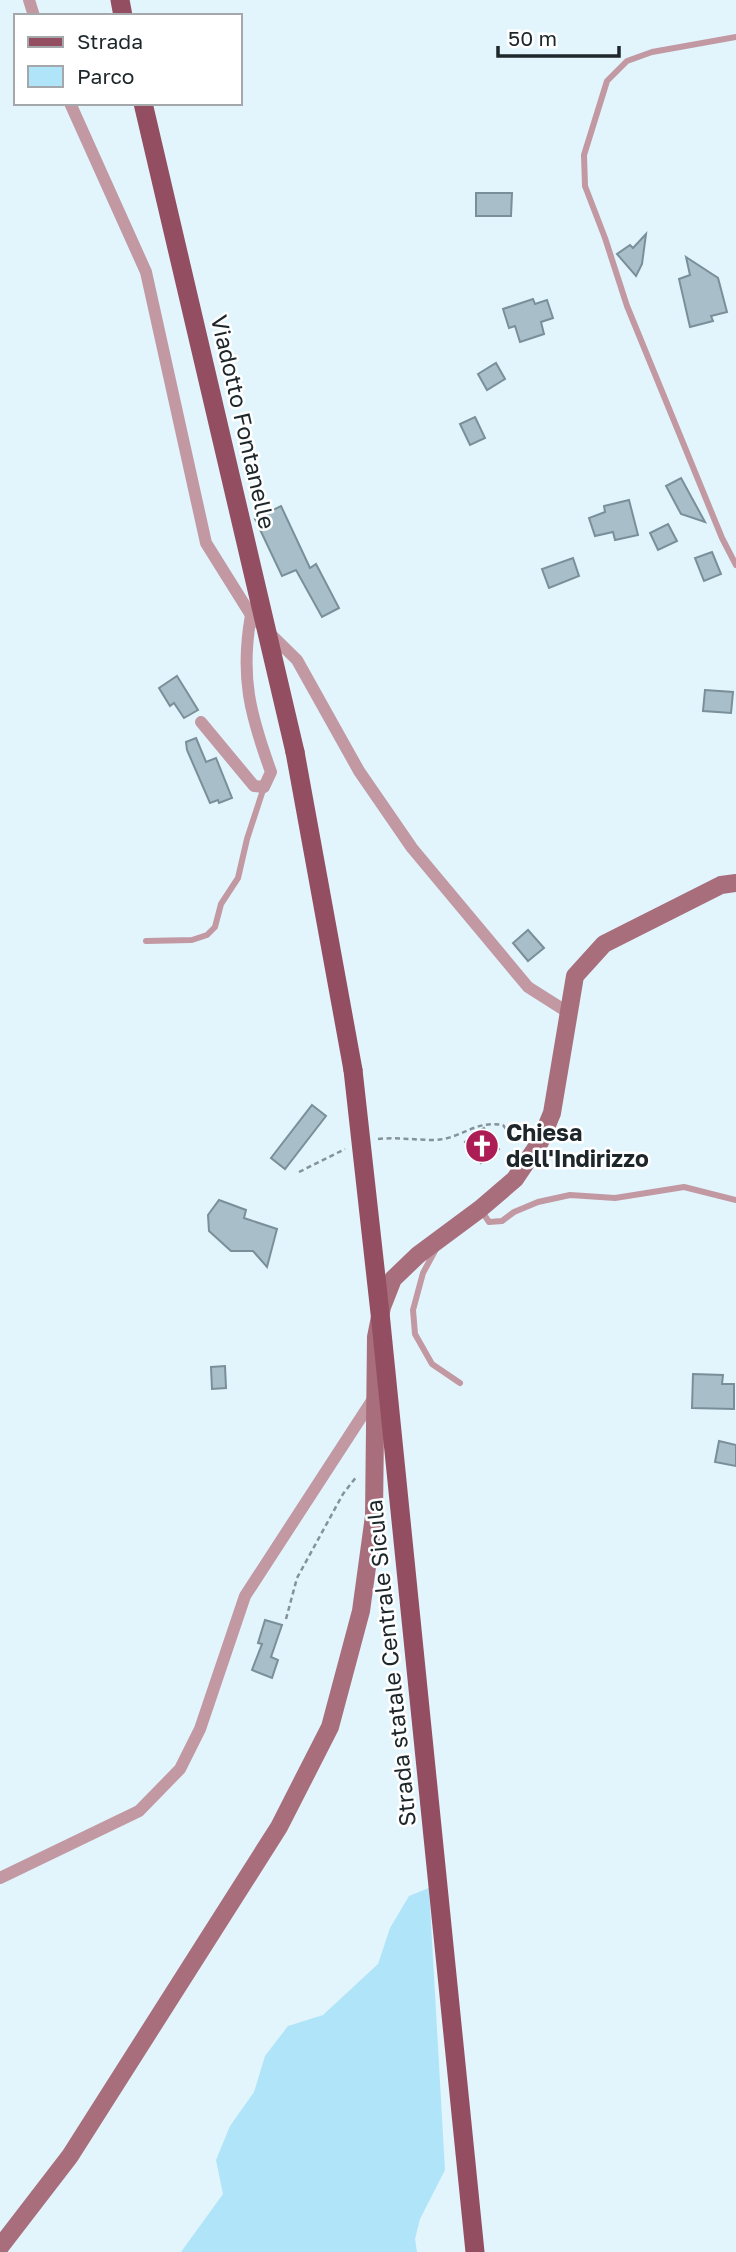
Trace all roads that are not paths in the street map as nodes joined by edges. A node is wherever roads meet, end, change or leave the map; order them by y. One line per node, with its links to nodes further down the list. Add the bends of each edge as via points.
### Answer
1 (736, 37): 4 (lane, via 627,61 607,81 584,155 585,186 627,306)
2 (71, 105): 5 (street, via 146,272 206,543)
3 (143, 105): 11 (main road, Viadotto Fontanelle, bridge, via 295,752)
4 (736, 565)
5 (251, 615): 7 (street, via 246,641 247,690 271,772); 10 (street, via 297,660 359,771 412,848 528,987)
6 (201, 722): 7 (street, via 254,786)
7 (264, 787): 9 (lane, via 238,878 221,904 215,928 192,940)
8 (736, 883): 10 (main road, via 721,885 604,944 575,976)
9 (146, 941)
10 (569, 1013): 13 (main road, via 552,1113 540,1142 515,1179)
11 (353, 1070): 19 (main road, Strada statale Centrale Sicula, bridge)
12 (736, 1200): 13 (lane, via 684,1187 615,1198 570,1195 538,1202 502,1221 488,1222)
13 (480, 1209): 14 (main road)
14 (443, 1235): 15 (lane, via 423,1273 413,1310 415,1334 432,1364); 16 (main road, via 393,1279 376,1337)
15 (460, 1383)
16 (375, 1396): 17 (street, via 245,1596 200,1729 180,1769 139,1811); 18 (main road, via 374,1516 361,1611 330,1727 279,1827 71,2156)
17 (0, 1878)
18 (0, 2247)
19 (475, 2252)

